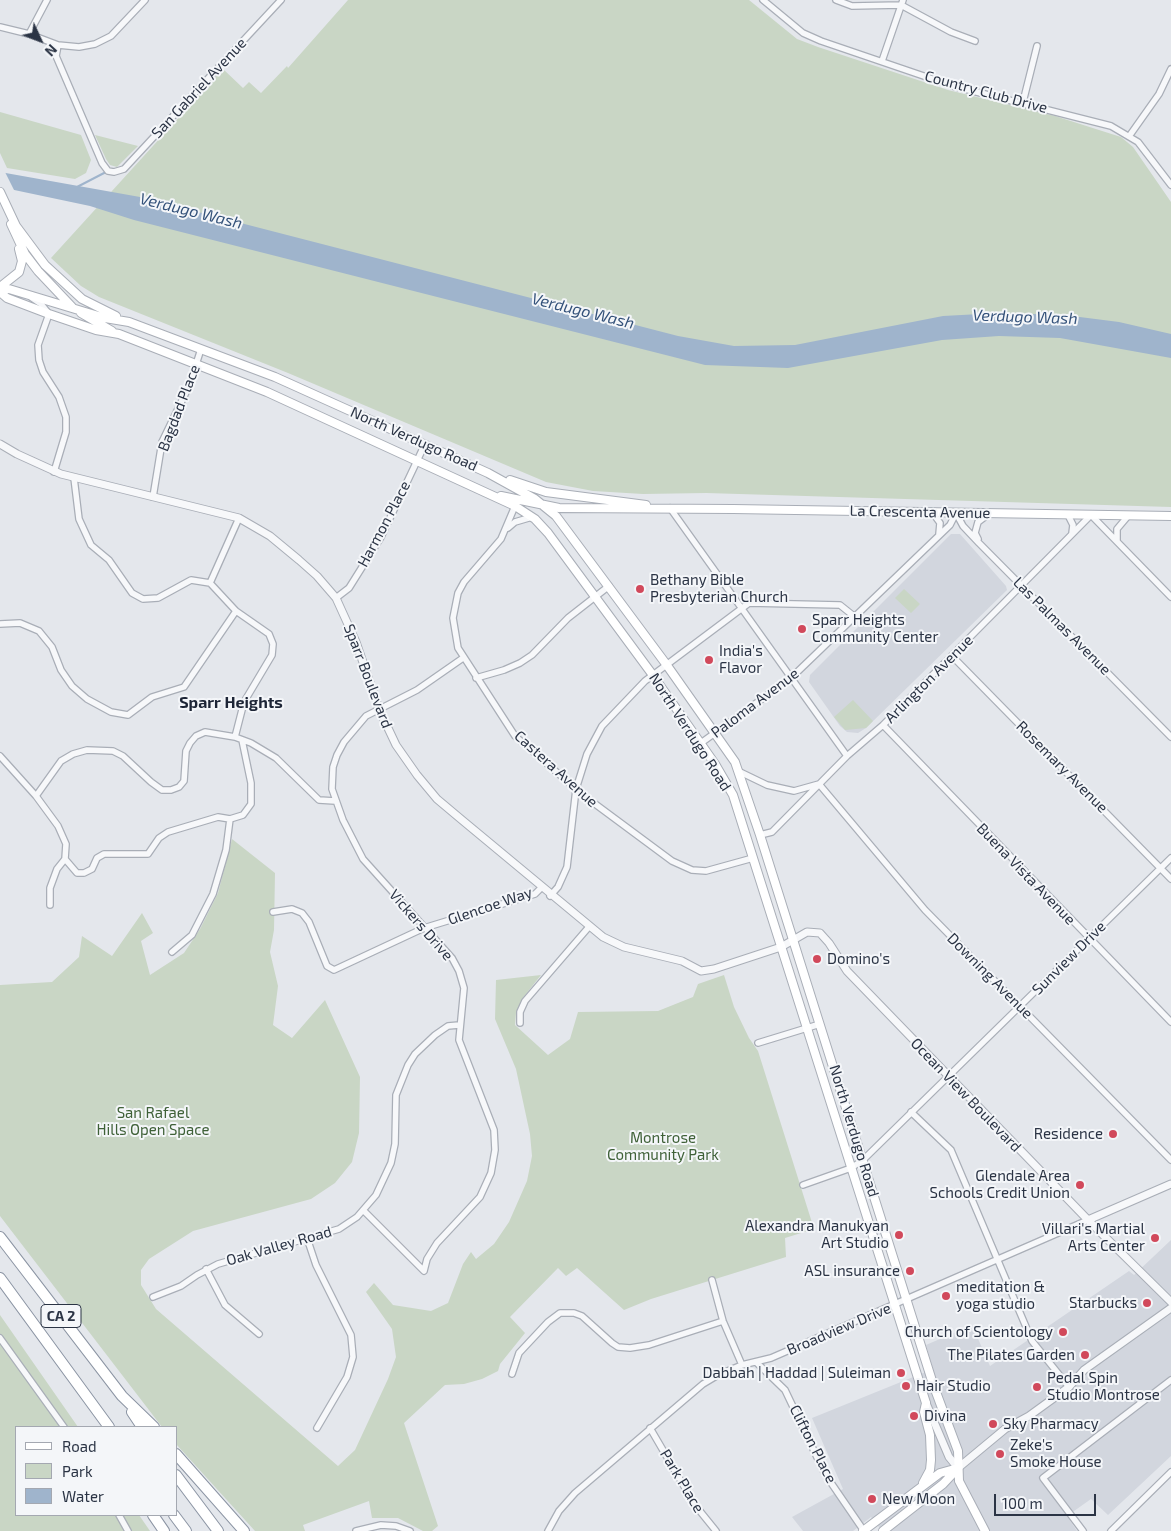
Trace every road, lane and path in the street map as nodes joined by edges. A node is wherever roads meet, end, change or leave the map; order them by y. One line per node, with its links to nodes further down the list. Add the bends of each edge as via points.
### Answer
1 (47, 0): 8 (street)
2 (145, 0): 10 (street, via 111,36 79,47)
3 (281, 0): 10 (street, San Gabriel Avenue, via 124,169 114,172 102,164 56,56)
4 (763, 0): 12 (street, Country Club Drive, via 803,33)
5 (836, 0): 6 (street, via 852,6)
6 (902, 2): 9 (street, via 951,32); 12 (street)
7 (0, 27): 8 (street)
8 (29, 34): 10 (street)
9 (975, 41)
10 (58, 45)
11 (1037, 46): 14 (street)
12 (882, 61): 14 (street, Country Club Drive, via 953,86)
13 (1171, 69): 15 (street, via 1159,94)
14 (1023, 102): 15 (street, Country Club Drive, via 1111,126)
15 (1130, 135): 16 (street, Country Club Drive)
16 (1171, 185)
17 (1, 195): 18 (main road); 23 (main road, via 27,242 57,277 82,299)
18 (14, 231): 19 (main road, via 22,266); 21 (main road, via 25,254)
19 (0, 290): 20 (main road, North Verdugo Road, via 9,289); 22 (main road, North Verdugo Road, via 7,298)
20 (26, 295): 21 (main road, North Verdugo Road); 22 (street, via 41,304)
21 (72, 307): 23 (main road, North Verdugo Road); 24 (main road)
22 (49, 314): 24 (main road, North Verdugo Road); 30 (street, via 38,345 39,360 63,407 67,424)
23 (129, 322): 25 (main road, North Verdugo Road)
24 (118, 334): 26 (main road, North Verdugo Road)
25 (202, 349): 26 (street, Bagdad Place); 28 (main road, North Verdugo Road, via 276,377)
26 (196, 365): 29 (main road, North Verdugo Road, via 267,392); 34 (street, Bagdad Place, via 162,442)
27 (0, 444): 30 (street, Sparr Boulevard)
28 (425, 444): 29 (street, Harmon Place); 31 (main road, North Verdugo Road)
29 (417, 459): 33 (main road, North Verdugo Road); 57 (street, Harmon Place, via 381,537 348,588)
30 (54, 472): 32 (street, Sparr Boulevard)
31 (488, 473): 36 (main road, North Verdugo Road); 37 (main road, La Crescenta Avenue, via 546,492)
32 (74, 478): 34 (street, Sparr Boulevard); 52 (street, via 79,519 91,545 109,560 132,593 143,600 158,598 191,580)
33 (478, 489): 35 (main road, North Verdugo Road); 36 (main road, La Crescenta Avenue)
34 (153, 497): 46 (street, Sparr Boulevard)
35 (515, 506): 45 (main road, North Verdugo Road); 47 (street, Castera Avenue)
36 (545, 506): 37 (main road, La Crescenta Avenue, via 569,509); 54 (main road, North Verdugo Road)
37 (670, 508): 38 (main road, La Crescenta Avenue); 58 (street)
38 (932, 512): 39 (main road, La Crescenta Avenue); 49 (street, via 941,525)
39 (956, 513): 40 (main road, La Crescenta Avenue); 49 (street, Paloma Avenue, via 950,525); 50 (street, Las Palmas Avenue)
40 (991, 513): 41 (main road, La Crescenta Avenue); 50 (street, via 982,518 976,528)
41 (1068, 515): 42 (main road, La Crescenta Avenue); 48 (street, via 1074,528)
42 (1091, 515): 43 (main road, La Crescenta Avenue); 48 (street, Arlington Avenue); 51 (street)
43 (1128, 516): 44 (main road, La Crescenta Avenue); 51 (street, via 1117,529)
44 (1171, 516)
45 (532, 517): 47 (street, Castera Avenue, via 515,522); 55 (main road, North Verdugo Road, via 548,533)
46 (239, 518): 52 (street); 57 (street, Sparr Boulevard, via 270,536 317,576)
47 (506, 530): 63 (street, Castera Avenue, via 464,582 456,599 453,631)
48 (1071, 535): 53 (street, Arlington Avenue)
49 (938, 536): 60 (street, Paloma Avenue)
50 (980, 543): 53 (street, Las Palmas Avenue)
51 (1118, 543): 56 (street)
52 (210, 583): 59 (street)
53 (1021, 585): 62 (street, Arlington Avenue); 72 (street, Las Palmas Avenue)
54 (608, 586): 55 (street); 64 (main road, North Verdugo Road)
55 (595, 597): 65 (main road, North Verdugo Road); 66 (street, via 568,618 532,655 504,670)
56 (1171, 597)
57 (336, 598): 68 (street, Sparr Boulevard, via 356,642)
58 (741, 609): 60 (street, Glencoe Way, via 751,603 835,604 845,606); 64 (street, Glencoe Way); 67 (street)
59 (236, 611): 61 (street, via 184,687 152,697 128,715 111,712 86,699 72,686 52,647 39,631 20,623); 71 (street, via 268,632 273,651 244,702)
60 (855, 616): 67 (street, Paloma Avenue)
61 (0, 624)
62 (952, 656): 69 (street, Arlington Avenue); 87 (street, Rosemary Avenue)
63 (464, 658): 66 (street, Castera Avenue); 68 (street, Vickers Drive, via 417,690)
64 (666, 664): 65 (street, Glencoe Way); 70 (main road, North Verdugo Road)
65 (652, 674): 74 (main road, North Verdugo Road); 79 (street, Glencoe Way, via 602,726 586,754)
66 (476, 678): 79 (street, Castera Avenue, via 516,736)
67 (791, 678): 70 (street, Paloma Avenue); 76 (street)
68 (379, 709): 81 (street, Vickers Drive, via 366,716 337,755 332,778); 89 (street, Sparr Boulevard, via 396,745 438,799)
69 (883, 725): 76 (street, Arlington Avenue); 96 (street, Buena Vista Avenue)
70 (715, 733): 74 (street, Paloma Avenue); 77 (main road, North Verdugo Road)
71 (235, 737): 73 (street); 80 (street, via 205,732 196,736 186,752 184,781 171,790 162,790 113,751 86,750 61,761)
72 (1171, 737)
73 (242, 740): 81 (street, via 276,758 319,800); 82 (street, via 251,783 251,804 243,815)
74 (701, 743): 84 (main road, North Verdugo Road, via 725,780)
75 (0, 756): 80 (street)
76 (847, 756): 78 (street, Arlington Avenue)
77 (738, 771): 78 (street, via 767,785 794,791); 83 (main road, North Verdugo Road)
78 (819, 784): 83 (street, Arlington Avenue, via 772,832); 100 (street, Downing Avenue, via 925,910)
79 (576, 789): 84 (street, Castera Avenue, via 623,827 682,866 706,872); 90 (street, Glencoe Way, via 567,867)
80 (36, 796): 86 (street, via 58,826 66,844)
81 (335, 801): 93 (street, Vickers Drive, via 363,858)
82 (230, 818): 86 (street, via 218,817 168,832 158,838 148,854 104,854 97,858 92,869 84,873 77,873); 98 (street, via 226,850 214,894 192,934)
83 (760, 835): 95 (main road, North Verdugo Road)
84 (753, 858): 97 (main road, North Verdugo Road)
85 (1171, 858): 87 (street, Sunview Drive)
86 (65, 859): 91 (street, via 57,869 50,888)
87 (1160, 868): 88 (street, Rosemary Avenue); 96 (street, Sunview Drive)
88 (1171, 879)
89 (541, 888): 90 (street, Sparr Boulevard); 93 (street, Glencoe Way, via 535,894)
90 (550, 896): 94 (street, Sparr Boulevard)
91 (50, 905)
92 (273, 912): 93 (street, Glencoe Way, via 292,910 306,918 330,969 338,970)
93 (424, 928): 104 (street, Vickers Drive, via 459,970 464,988)
94 (588, 928): 99 (street, Sparr Boulevard, via 624,947 682,961); 102 (street, via 525,1001)
95 (792, 939): 97 (street, Ocean View Boulevard); 103 (main road, North Verdugo Road); 107 (street, Ocean View Boulevard, via 808,932 825,937 847,971)
96 (1088, 939): 100 (street, Sunview Drive); 101 (street, Buena Vista Avenue)
97 (781, 947): 99 (street, Ocean View Boulevard); 105 (main road, North Verdugo Road)
98 (172, 952)
99 (701, 971)
100 (1020, 1006): 107 (street, Sunview Drive); 110 (street, Downing Avenue)
101 (1171, 1022)
102 (520, 1023)
103 (820, 1024): 105 (street); 109 (main road, North Verdugo Road)
104 (459, 1025): 114 (street, Oak Valley Road, via 448,1026 435,1035 415,1054 405,1070 396,1095 391,1163 376,1194); 114 (street, Vickers Drive, via 461,1050 491,1120 495,1150 491,1172 480,1197 437,1243 424,1271)
105 (807, 1028): 106 (street); 111 (main road, North Verdugo Road)
106 (758, 1043)
107 (948, 1076): 108 (street, Sunview Drive); 115 (street, Ocean View Boulevard)
108 (911, 1112): 109 (street, Sunview Drive); 118 (street, via 951,1150)
109 (863, 1160): 111 (street, Sunview Drive); 123 (main road, North Verdugo Road)
110 (1171, 1160)
111 (851, 1168): 112 (street, Sunview Drive); 125 (main road, North Verdugo Road)
112 (803, 1184)
113 (1171, 1184): 115 (street, Broadview Drive)
114 (363, 1210): 117 (street, Oak Valley Road, via 338,1229)
115 (1088, 1220): 118 (street, Broadview Drive); 124 (street, Ocean View Boulevard)
116 (0, 1236): 136 (highway, CA 2)
117 (308, 1238): 119 (street, Oak Valley Road); 144 (street, via 316,1265 351,1335 353,1357 347,1378)
118 (998, 1260): 123 (street, Broadview Drive); 135 (street, via 1032,1340)
119 (206, 1269): 122 (street, Oak Valley Road, via 181,1286); 128 (street, via 225,1305)
120 (0, 1278): 134 (highway, CA 2)
121 (712, 1280): 127 (street)
122 (153, 1297)
123 (907, 1300): 125 (street, Broadview Drive); 137 (main road, North Verdugo Road)
124 (1171, 1302)
125 (894, 1305): 130 (street, Broadview Drive); 138 (main road, North Verdugo Road)
126 (1171, 1308): 135 (street, via 1084,1370)
127 (723, 1321): 131 (street); 132 (street, via 630,1348 612,1343 582,1316 560,1313 519,1353)
128 (259, 1334)
129 (0, 1338): 139 (street)
130 (756, 1362): 131 (street, Broadview Drive); 163 (street, Clifton Place, via 785,1390 826,1474)
131 (742, 1365): 145 (street, Broadview Drive, via 703,1384)
132 (512, 1374)
133 (1171, 1380): 166 (street, via 1043,1478)
134 (77, 1383): 140 (highway, CA 2); 141 (highway)
135 (1069, 1387): 147 (street, via 1005,1429)
136 (122, 1396): 142 (highway); 143 (highway, CA 2)
137 (938, 1399): 138 (main road); 147 (main road, North Verdugo Road, via 958,1452)
138 (926, 1403): 147 (street, North Verdugo Road); 150 (main road, via 924,1412 930,1435 931,1460 927,1478)
139 (63, 1426)
140 (99, 1426)
141 (109, 1426)
142 (141, 1426)
143 (153, 1426)
144 (317, 1428)
145 (650, 1428): 161 (street, Broadview Drive, via 575,1493 559,1511); 162 (street, Park Place, via 695,1506)
146 (178, 1456): 158 (highway)
147 (958, 1468): 150 (main road, via 940,1473); 164 (main road, via 944,1484); 165 (main road, via 959,1481)
148 (1171, 1472): 167 (street)
149 (178, 1478): 157 (highway)
150 (920, 1488): 163 (main road)
151 (120, 1516): 154 (street)
152 (154, 1516): 155 (highway)
153 (175, 1516): 156 (highway)
154 (128, 1531)
155 (164, 1531)
156 (186, 1531)
157 (218, 1531)
158 (244, 1531)
159 (356, 1531): 160 (street, via 381,1525)
160 (410, 1531)
161 (548, 1531)
162 (716, 1531)
163 (864, 1531)
164 (884, 1531)
165 (984, 1531)
166 (1083, 1531)
167 (1111, 1531)

